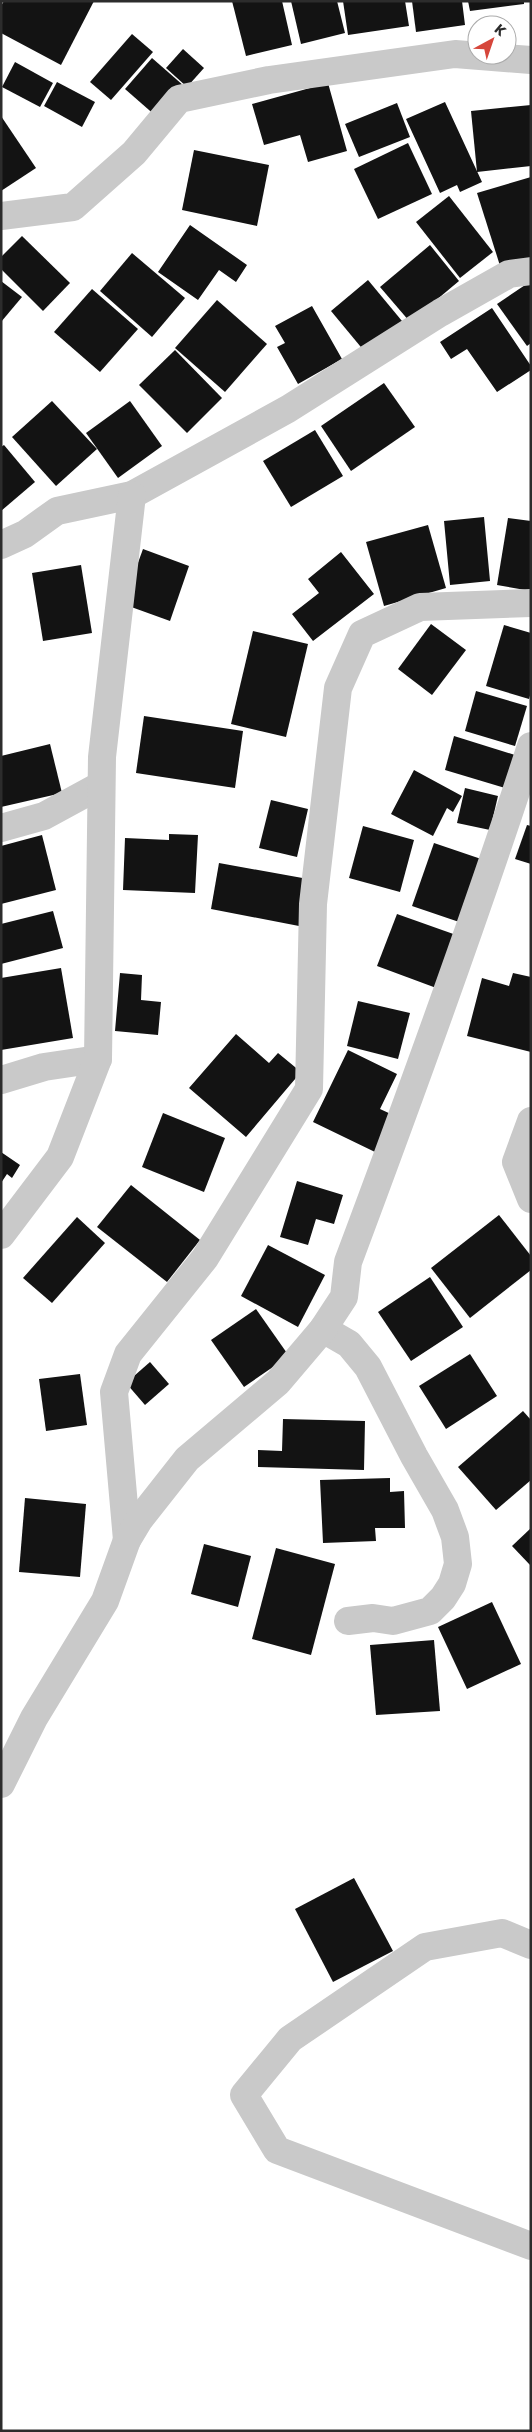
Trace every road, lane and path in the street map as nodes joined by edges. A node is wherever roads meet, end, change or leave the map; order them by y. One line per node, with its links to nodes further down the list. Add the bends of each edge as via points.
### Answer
1 (531, 60): 2 (street, via 455,54 269,80 179,99 134,153 73,207)
2 (1, 216)
3 (531, 271): 4 (street, via 509,274 483,288 288,409)
4 (132, 495): 5 (street, via 57,511 25,534); 8 (street)
5 (1, 545)
6 (531, 603): 16 (street, via 420,607 362,634 338,688 313,904 309,1089 205,1258 128,1354 114,1392)
7 (531, 746): 15 (street, via 444,1001 348,1262 344,1297)
8 (101, 785): 9 (street, via 44,816); 10 (street)
9 (1, 828)
10 (98, 1058): 11 (street, via 44,1067); 14 (street, via 60,1157)
11 (1, 1080)
12 (531, 1121): 13 (street, via 516,1162)
13 (531, 1199)
14 (1, 1235)
15 (323, 1329): 16 (street, via 278,1382 187,1459); 17 (street, via 349,1344 368,1367 445,1510 455,1537 458,1564 452,1584 430,1611 393,1621 373,1618)
16 (127, 1540): 18 (street, via 105,1601 34,1718)
17 (348, 1621)
18 (1, 1784)
19 (531, 1946): 20 (street, via 502,1933 426,1947 290,2039 244,2094 277,2150)
20 (531, 2246)

